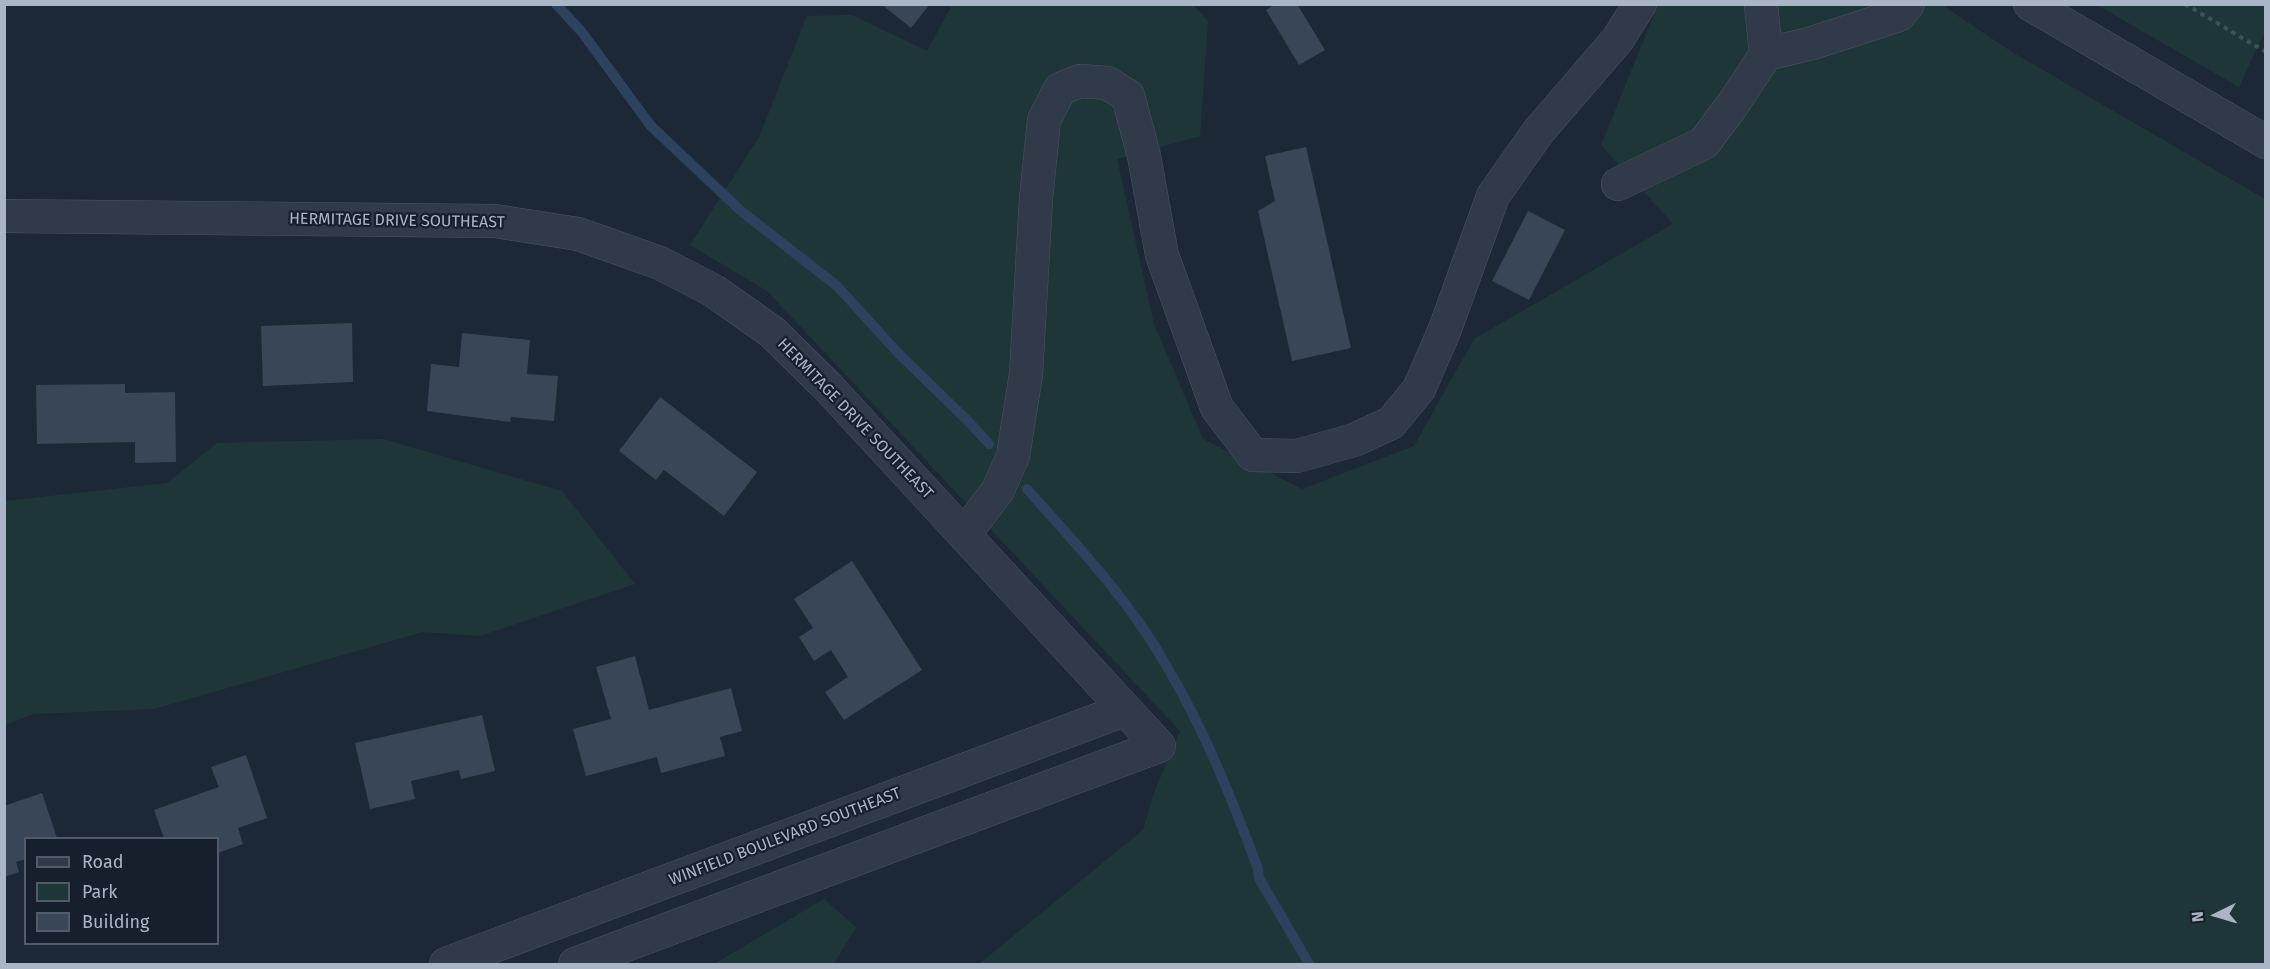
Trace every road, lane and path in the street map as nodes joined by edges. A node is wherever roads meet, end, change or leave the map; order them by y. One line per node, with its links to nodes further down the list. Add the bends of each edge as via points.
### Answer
1 (1640, 4): 11 (street, via 1618,39 1538,132 1493,196 1419,389 1391,423 1354,440 1297,456 1253,455 1217,408 1162,255 1144,156 1128,96 1107,83 1080,81 1060,89 1044,120 1026,374 1013,456 998,490)
2 (1761, 4): 7 (street)
3 (1908, 4): 7 (street, via 1899,15)
4 (2030, 4): 8 (street)
5 (2186, 4): 6 (path)
6 (2265, 52)
7 (1766, 54): 9 (street, via 1704,143)
8 (2265, 142)
9 (1618, 184)
10 (4, 216): 11 (street, HERMITAGE DRIVE SOUTHEAST, via 495,221 578,234 660,263 714,291 772,332)
11 (964, 535): 12 (street, HERMITAGE DRIVE SOUTHEAST)
12 (1124, 710): 13 (street, WINFIELD BOULEVARD SOUTHEAST); 14 (street, HERMITAGE DRIVE SOUTHEAST, via 1159,746)
13 (446, 964)
14 (575, 964)

